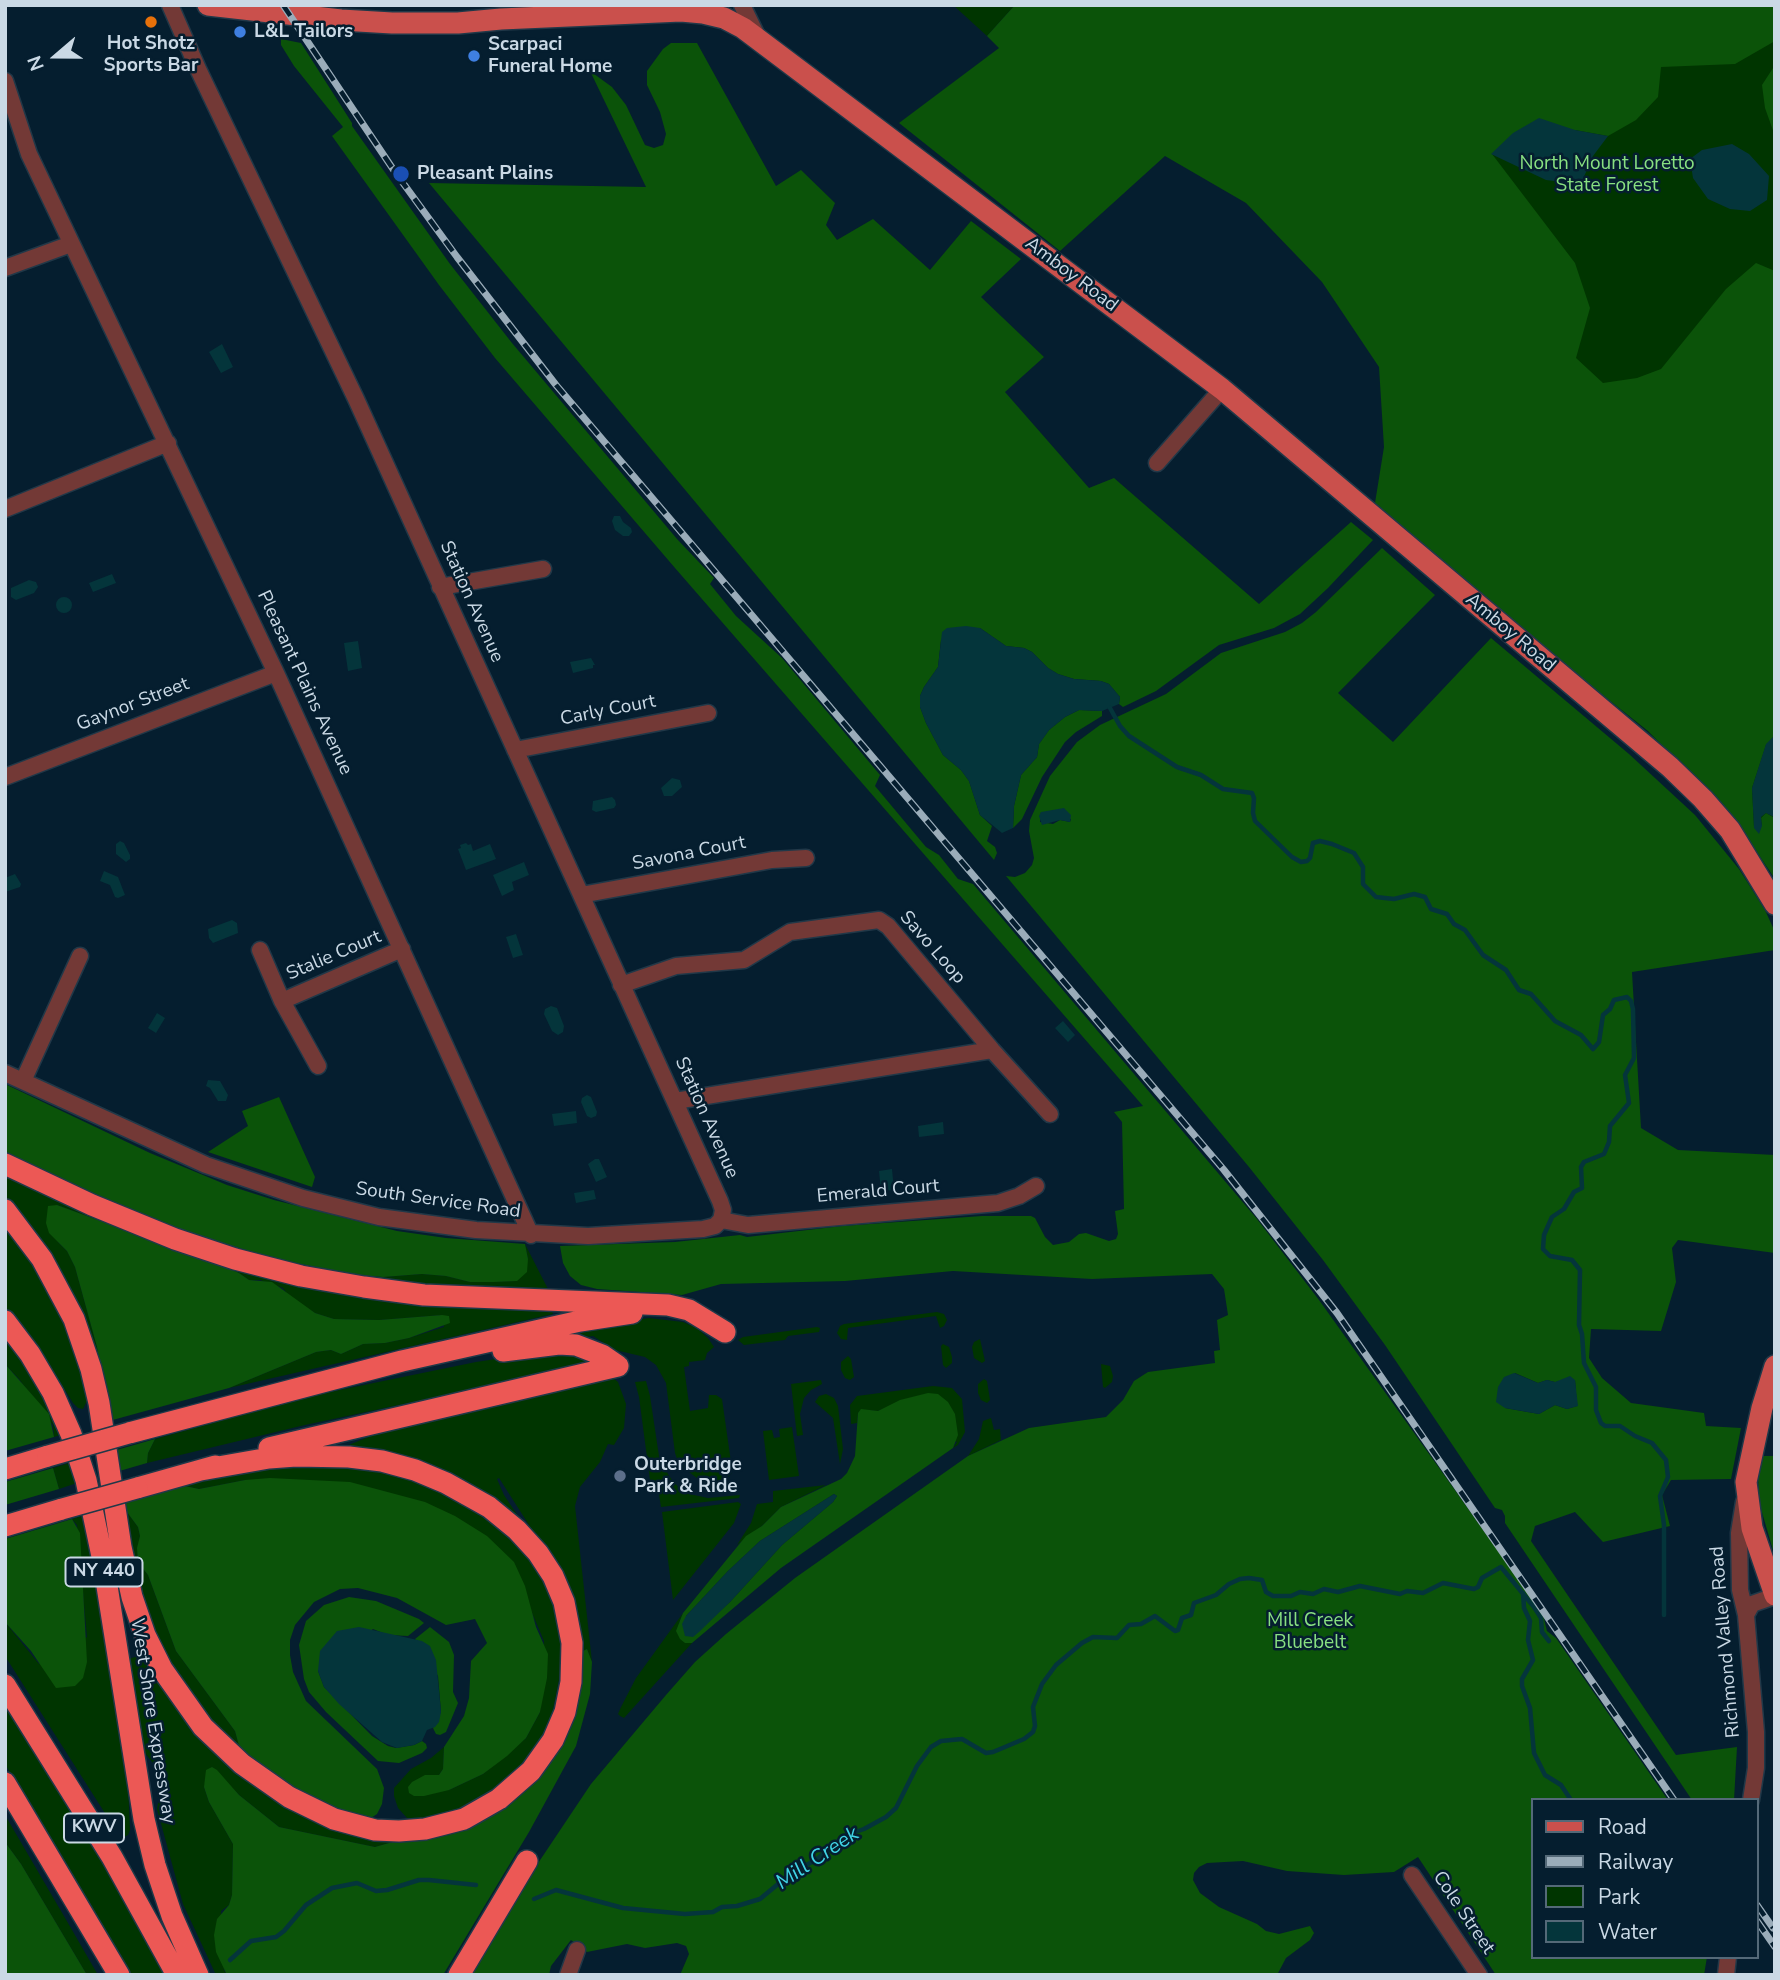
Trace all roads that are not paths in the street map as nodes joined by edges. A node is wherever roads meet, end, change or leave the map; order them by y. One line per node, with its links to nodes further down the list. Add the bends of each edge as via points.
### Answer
1 (170, 5): 16 (street, Station Avenue)
2 (208, 5): 4 (main road, Amboy Road)
3 (743, 5): 5 (street)
4 (375, 14): 5 (main road, Amboy Road, via 458,23 704,13 724,18)
5 (758, 38): 11 (main road, Amboy Road)
6 (5, 80): 8 (street, Pleasant Plains Avenue)
7 (5, 117): 8 (street, Pleasant Plains Avenue)
8 (29, 154): 9 (street, Pleasant Plains Avenue)
9 (71, 244): 10 (street); 12 (street, Pleasant Plains Avenue)
10 (5, 268)
11 (1222, 388): 13 (street); 23 (main road, Amboy Road, via 1670,767 1730,830)
12 (168, 443): 14 (street); 17 (street, Pleasant Plains Avenue)
13 (1157, 463)
14 (5, 509)
15 (543, 569): 16 (street)
16 (440, 587): 19 (street, Station Avenue)
17 (276, 673): 20 (street, Gaynor Street); 24 (street, Pleasant Plains Avenue)
18 (708, 713): 19 (street, Carly Court)
19 (515, 750): 22 (street, Station Avenue)
20 (5, 777)
21 (806, 858): 22 (street, Savona Court, via 772,860)
22 (581, 895): 27 (street, Station Avenue)
23 (1775, 904)
24 (402, 949): 28 (street, Stalie Court); 39 (street, Pleasant Plains Avenue)
25 (260, 950): 28 (street, Stalie Court)
26 (80, 956): 32 (street)
27 (621, 985): 29 (street, Savo Loop, via 676,966 744,960 790,932 879,920); 33 (street, Station Avenue)
28 (282, 1001): 30 (street, Stalie Court)
29 (992, 1050): 33 (street); 34 (street, Savo Loop)
30 (318, 1066)
31 (5, 1073): 32 (street, South Service Road)
32 (23, 1081): 39 (street, South Service Road, via 195,1161 303,1198 412,1223)
33 (675, 1101): 38 (street, Station Avenue, via 720,1201)
34 (1050, 1114)
35 (5, 1164): 42 (highway, via 175,1239 302,1276 424,1295 668,1305 690,1310 716,1326 662,1313 609,1316 402,1361)
36 (1036, 1186): 38 (street, Emerald Court, via 998,1203 748,1225)
37 (5, 1210): 44 (highway, via 42,1259 74,1319 97,1394 132,1597 162,1669 204,1727 242,1765 289,1797 334,1819 375,1830 451,1823 488,1807 522,1781 559,1726 569,1697 573,1656 568,1616 558,1588 538,1553 517,1530 489,1507 446,1483 382,1461 281,1457)
38 (721, 1220): 39 (street, South Service Road, via 709,1228 661,1233)
39 (531, 1235)
40 (5, 1321): 57 (highway, West Shore Expressway / NY 440, via 53,1393 86,1480 144,1819 172,1916)
41 (1775, 1366): 45 (main road)
42 (341, 1379): 43 (highway, bridge); 44 (highway, via 559,1344 584,1347 618,1366 284,1444)
43 (5, 1469)
44 (201, 1470): 46 (highway, bridge)
45 (1746, 1482): 47 (main road, via 1752,1528); 48 (street, Richmond Valley Road, via 1739,1534 1740,1590)
46 (5, 1526)
47 (1775, 1596): 48 (street, via 1752,1604)
48 (1746, 1615): 51 (street, Richmond Valley Road, via 1755,1732)
49 (5, 1685): 56 (highway, KWV, via 112,1857)
50 (5, 1783): 55 (highway, KWV)
51 (1751, 1798)
52 (527, 1861): 58 (highway)
53 (1412, 1875): 60 (street, Cole Street)
54 (577, 1950): 59 (street)
55 (119, 1975)
56 (177, 1975)
57 (198, 1975)
58 (459, 1975)
59 (568, 1975)
60 (1479, 1975)

